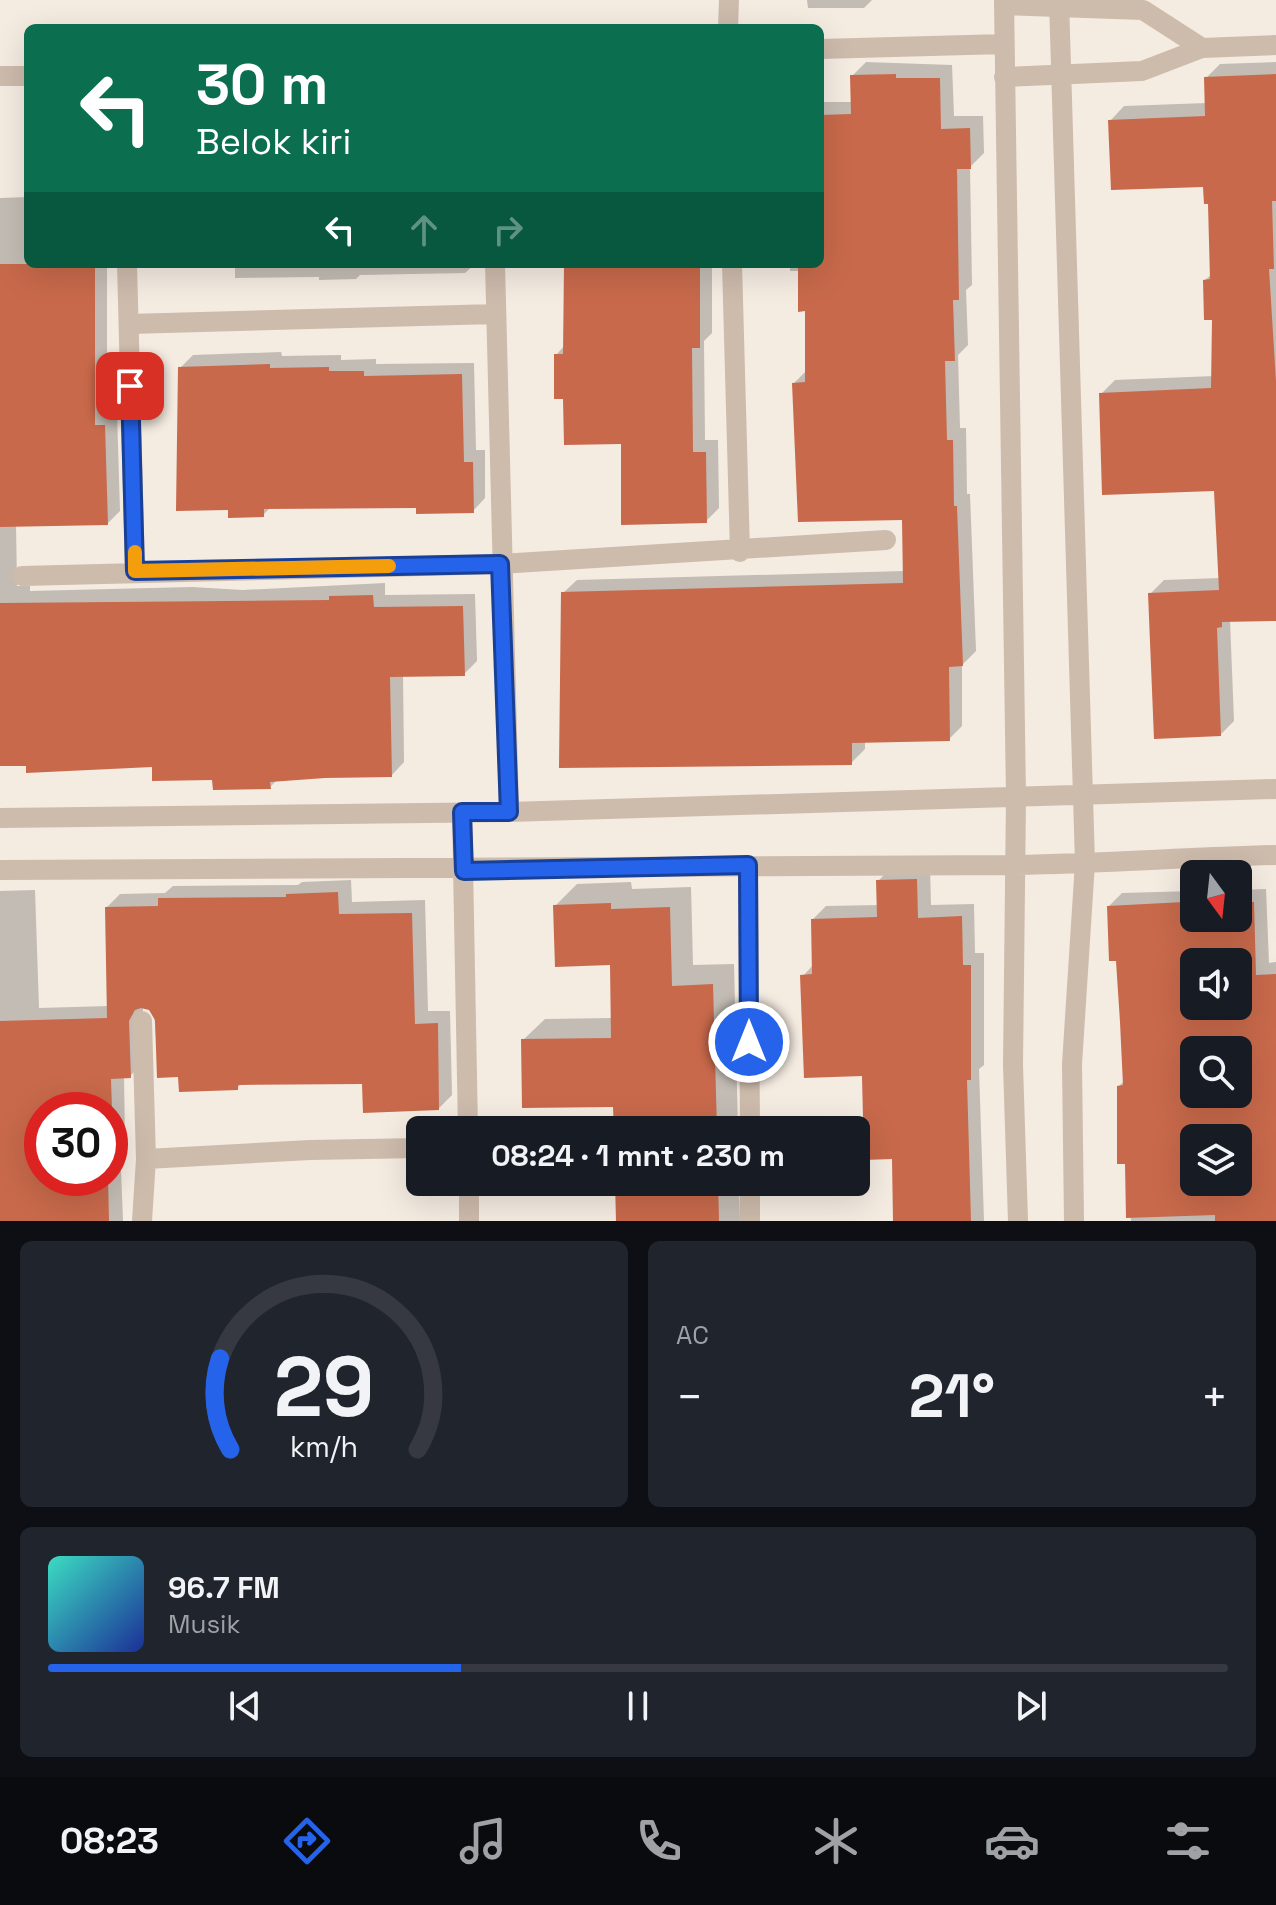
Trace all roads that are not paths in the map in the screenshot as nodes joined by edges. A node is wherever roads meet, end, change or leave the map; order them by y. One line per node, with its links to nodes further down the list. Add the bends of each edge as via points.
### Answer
1 (729, 0): 4 (street)
2 (1059, 2): 3 (street); 7 (street, via 1143,10); 9 (street)
3 (1004, 3): 5 (street)
4 (728, 24)
5 (1004, 44): 8 (street); 12 (street)
6 (1276, 45): 7 (street)
7 (1202, 48): 9 (street, via 1142,71)
8 (824, 49)
9 (1062, 74): 12 (street); 24 (street)
10 (0, 76): 11 (street)
11 (24, 76)
12 (1004, 77): 25 (street)
13 (127, 268): 17 (street)
14 (495, 268): 16 (street)
15 (732, 268): 19 (street)
16 (496, 314): 17 (street); 20 (street)
17 (129, 324): 21 (street)
18 (886, 540): 19 (street)
19 (740, 552): 20 (street)
20 (500, 564): 21 (street); 26 (street)
21 (135, 571): 22 (street)
22 (22, 576)
23 (1276, 789): 24 (street)
24 (1083, 794): 25 (street); 30 (street)
25 (1016, 797): 26 (street); 32 (street)
26 (509, 812): 27 (street)
27 (462, 817): 28 (street); 34 (street)
28 (0, 818)
29 (1276, 855): 30 (street)
30 (1085, 863): 32 (street); 46 (street, via 1072,1064)
31 (748, 865): 32 (street); 34 (street); 37 (street)
32 (1014, 865): 45 (street)
33 (0, 870): 34 (street)
34 (464, 871): 36 (street)
35 (142, 1021): 39 (street)
36 (468, 1116)
37 (750, 1116)
38 (406, 1149): 39 (street)
39 (146, 1159): 42 (street)
40 (469, 1196): 43 (street)
41 (750, 1196): 44 (street)
42 (142, 1221)
43 (469, 1221)
44 (750, 1221)
45 (1018, 1221)
46 (1074, 1221)

